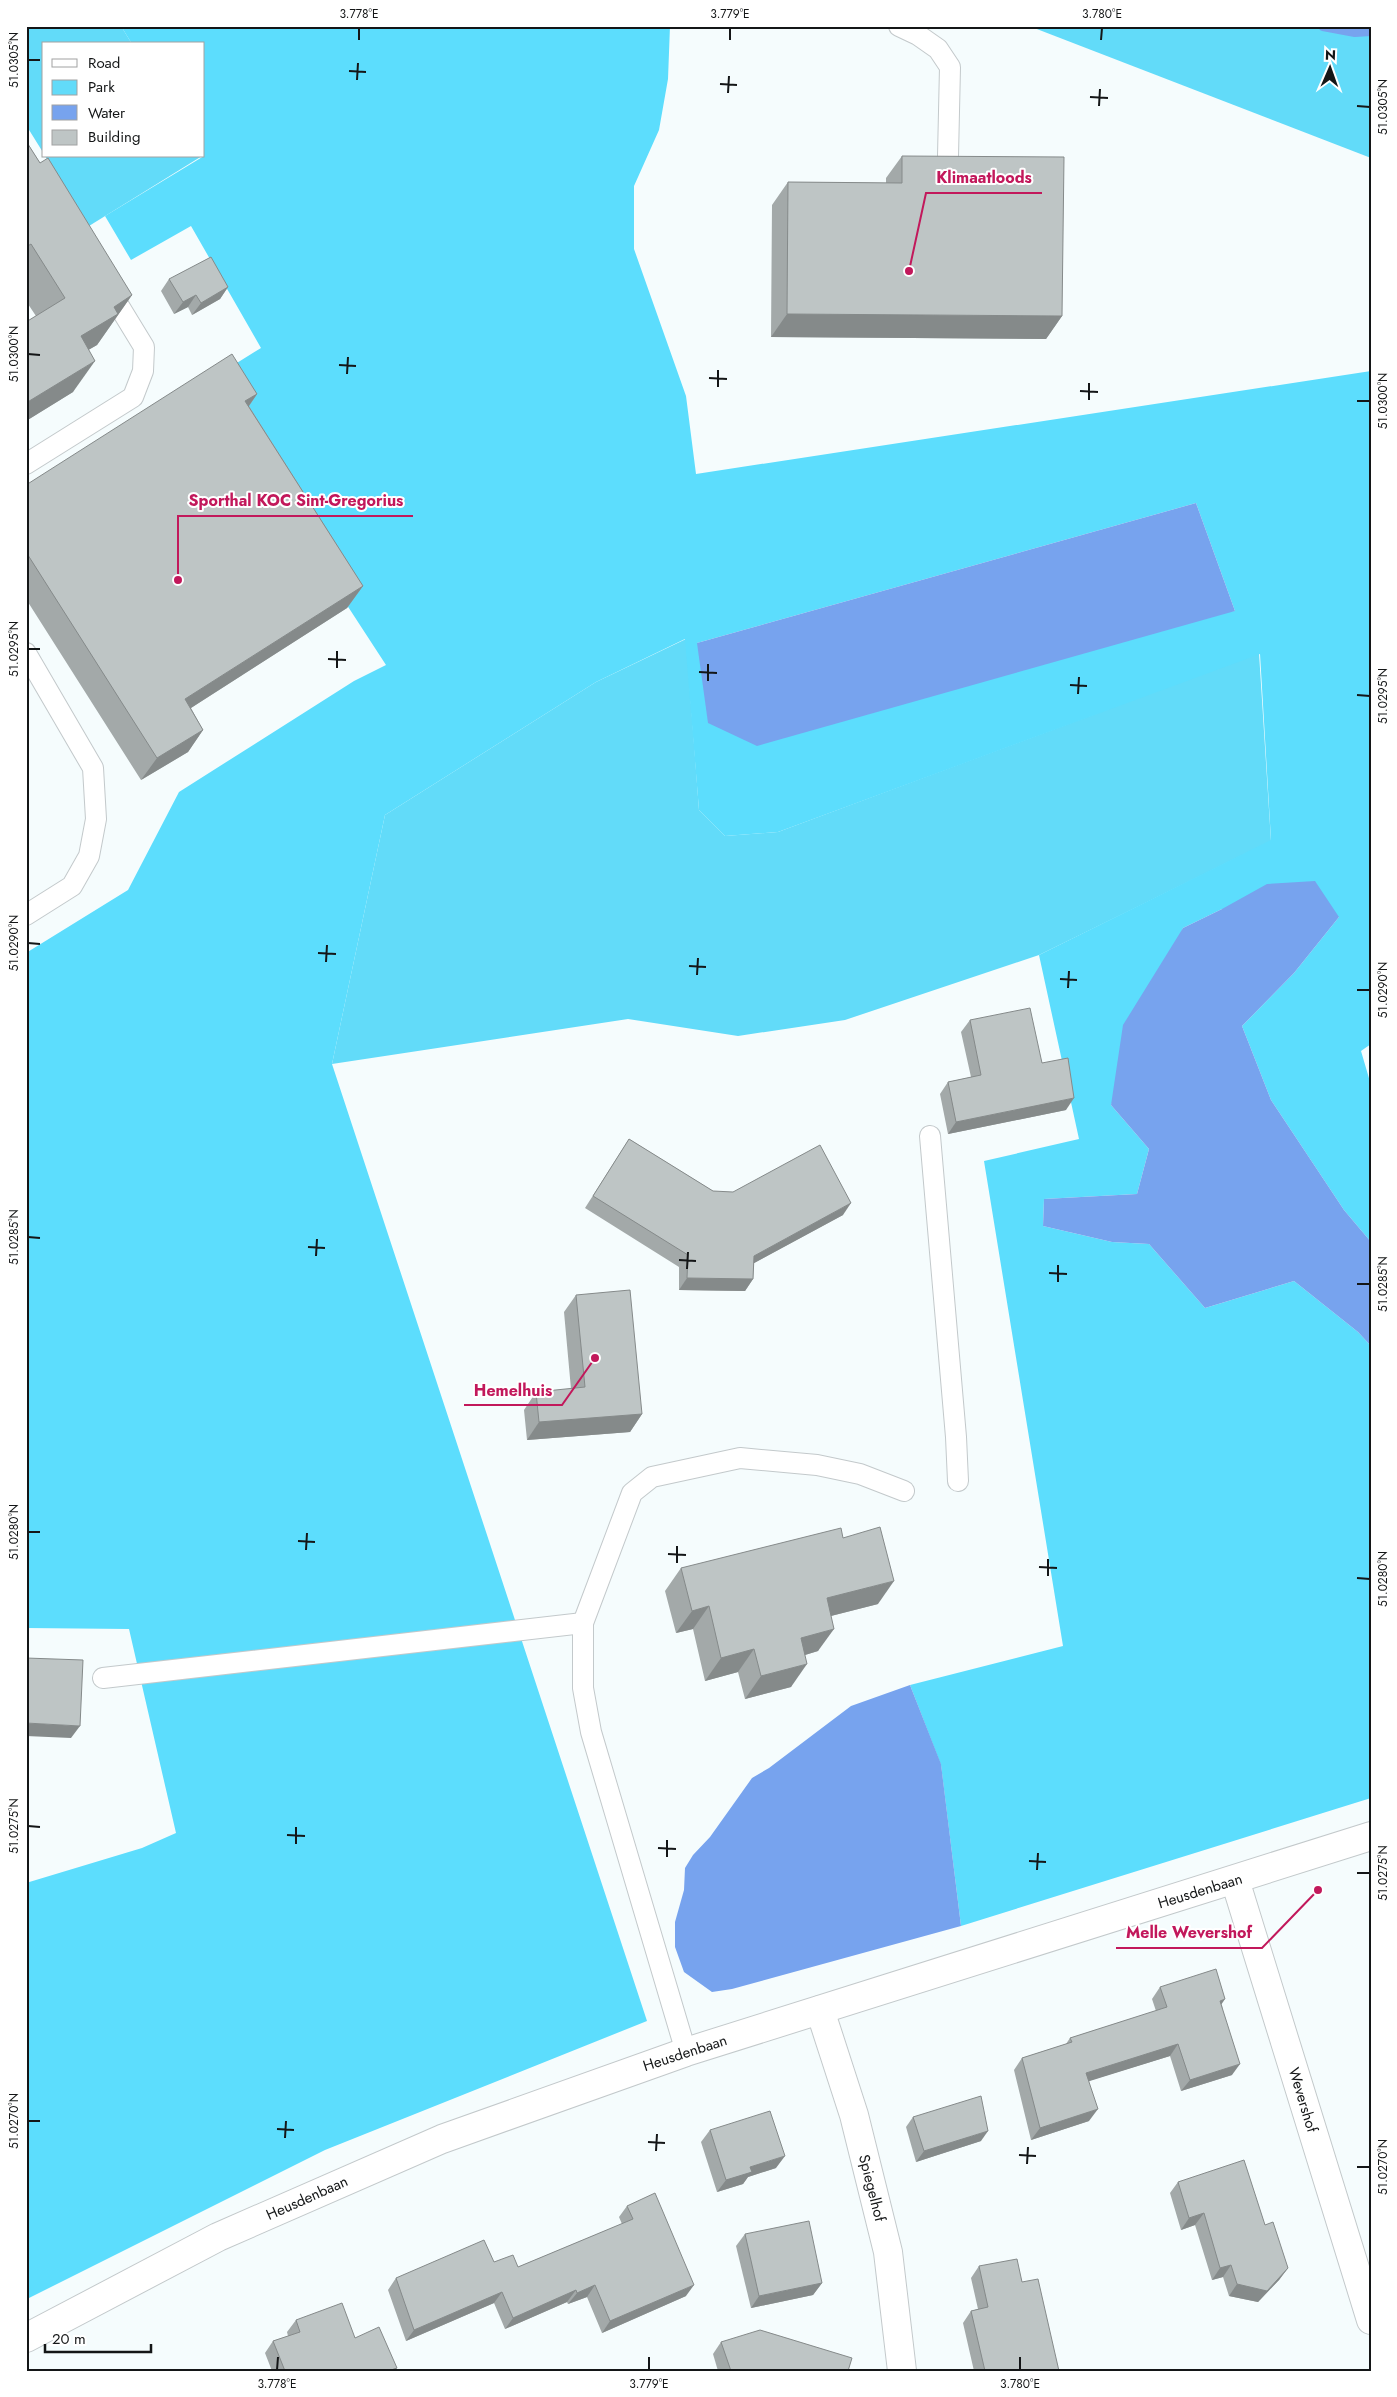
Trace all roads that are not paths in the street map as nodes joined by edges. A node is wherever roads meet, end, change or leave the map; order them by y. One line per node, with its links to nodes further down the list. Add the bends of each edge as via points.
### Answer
1 (899, 26): 2 (lane, via 938,49 950,68)
2 (948, 156)
3 (98, 272): 4 (lane, via 144,347 143,371 133,398)
4 (26, 464)
5 (26, 652): 6 (lane, via 93,768 96,820 88,856 72,886)
6 (26, 915)
7 (930, 1136): 8 (lane)
8 (958, 1481)
9 (904, 1491): 10 (lane, via 860,1474 817,1465 740,1458 652,1476 632,1494)
10 (583, 1623): 11 (lane); 15 (lane, via 583,1688 591,1732)
11 (103, 1678)
12 (1371, 1836): 13 (main road, Heusdenbaan)
13 (1235, 1880): 14 (main road, Heusdenbaan); 16 (main road, Wevershof)
14 (820, 2010): 15 (main road, Heusdenbaan); 18 (main road, Spiegelhof, via 854,2115 888,2252)
15 (686, 2052): 17 (main road, Heusdenbaan, via 442,2138 218,2237)
16 (1371, 2320)
17 (26, 2338)
18 (902, 2371)

